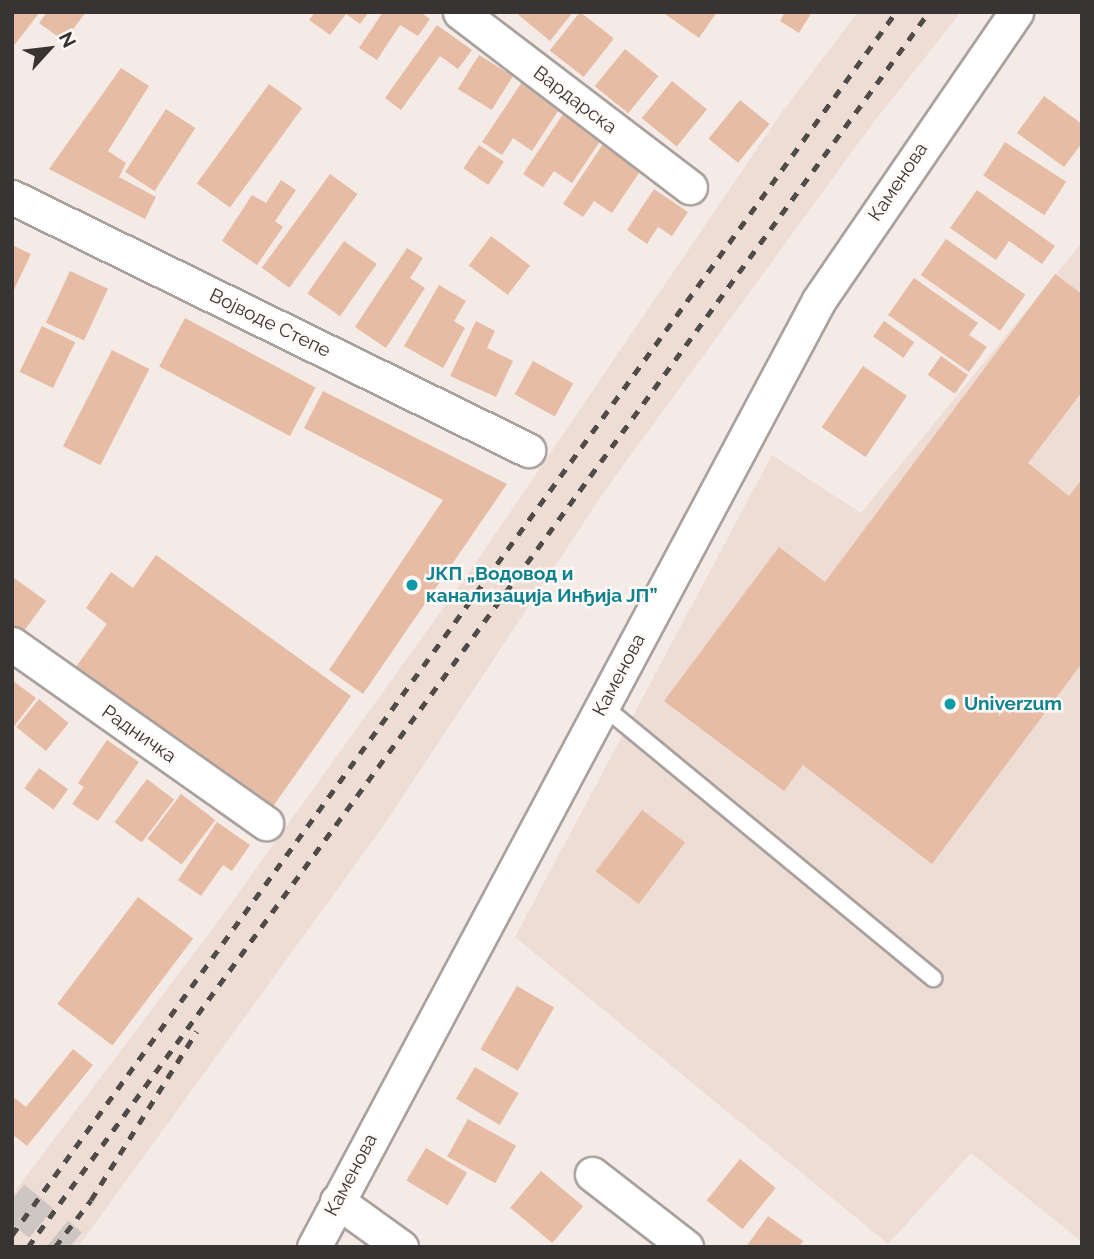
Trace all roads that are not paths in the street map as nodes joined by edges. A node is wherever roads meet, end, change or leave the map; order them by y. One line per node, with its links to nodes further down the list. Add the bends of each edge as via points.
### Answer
1 (460, 12): 3 (street, Вардарска)
2 (1016, 12): 7 (street, Каменова, via 819,300)
3 (690, 187)
4 (12, 197): 5 (street, Војводе Степе)
5 (528, 450)
6 (12, 645): 8 (street, Радничка)
7 (603, 706): 9 (lane); 11 (street, Каменова)
8 (266, 823)
9 (933, 978)
10 (592, 1174): 14 (street)
11 (337, 1201): 12 (street, Каменова); 13 (street)
12 (314, 1247)
13 (401, 1247)
14 (686, 1247)

